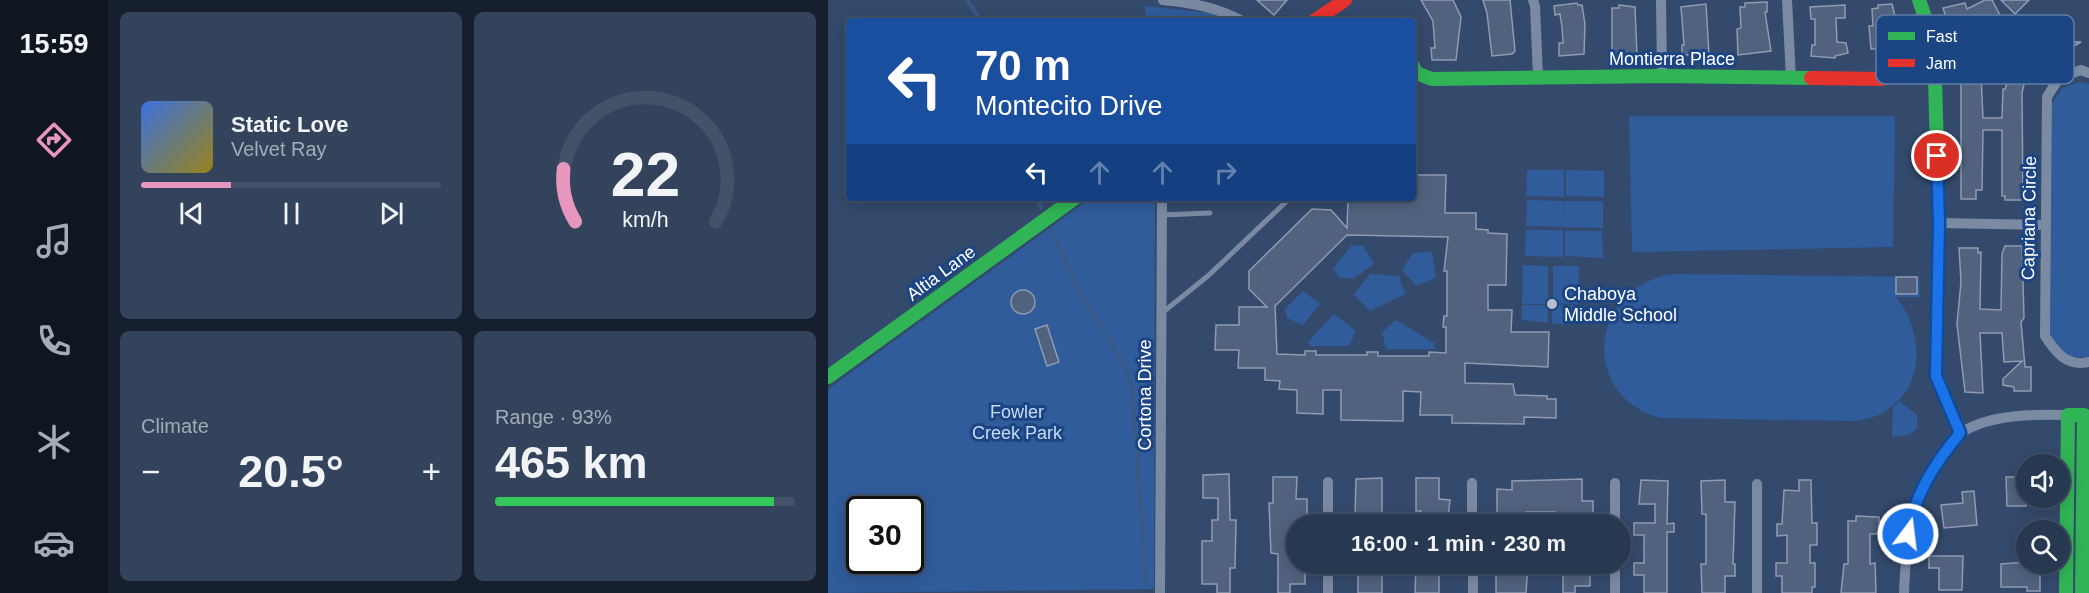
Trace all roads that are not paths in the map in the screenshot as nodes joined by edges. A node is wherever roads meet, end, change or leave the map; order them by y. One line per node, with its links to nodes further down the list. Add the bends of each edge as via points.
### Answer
1 (1163, 0): 8 (street, via 1200,4)
2 (1345, 0): 9 (street)
3 (1533, 0): 14 (street)
4 (1661, 0): 13 (street)
5 (1787, 0): 15 (street)
6 (1919, 0): 7 (street)
7 (1924, 15)
8 (1236, 18)
9 (1318, 18)
10 (1416, 73): 14 (street, Montierra Place, via 1432,79)
11 (2074, 73): 12 (street, Capriana Circle)
12 (2089, 73)
13 (1662, 76): 14 (street, Montierra Place); 15 (street, Montierra Place)
14 (1538, 77)
15 (1791, 79): 16 (street, Montierra Place)
16 (1876, 79)
17 (1935, 84): 24 (street)
18 (2055, 84): 25 (street, Capriana Circle, via 2047,97)
19 (1071, 201): 28 (street, Altia Lane)
20 (1162, 201): 23 (street, Cortona Drive)
21 (1287, 201): 26 (lane)
22 (1210, 213): 23 (lane)
23 (1162, 215): 26 (street, Cortona Drive)
24 (1939, 223): 25 (street); 31 (street, via 1936,376)
25 (2045, 225): 27 (street, Capriana Circle, via 2045,336 2059,356 2078,364)
26 (1162, 314): 42 (street, Cortona Drive)
27 (2089, 362)
28 (828, 377)
29 (2068, 415): 30 (street); 31 (street, via 2000,418); 48 (street)
30 (2086, 415): 49 (street)
31 (1960, 433): 47 (street, via 1934,465 1911,516)
32 (1328, 482): 36 (street)
33 (1472, 483): 37 (street)
34 (1615, 483): 38 (street)
35 (1757, 484): 46 (street)
36 (1328, 514)
37 (1473, 514)
38 (1615, 514)
39 (1328, 574): 43 (street)
40 (1473, 574): 44 (street)
41 (1615, 574): 45 (street)
42 (1160, 593)
43 (1328, 593)
44 (1473, 593)
45 (1614, 593)
46 (1757, 593)
47 (1904, 593)
48 (2067, 593)
49 (2082, 593)

